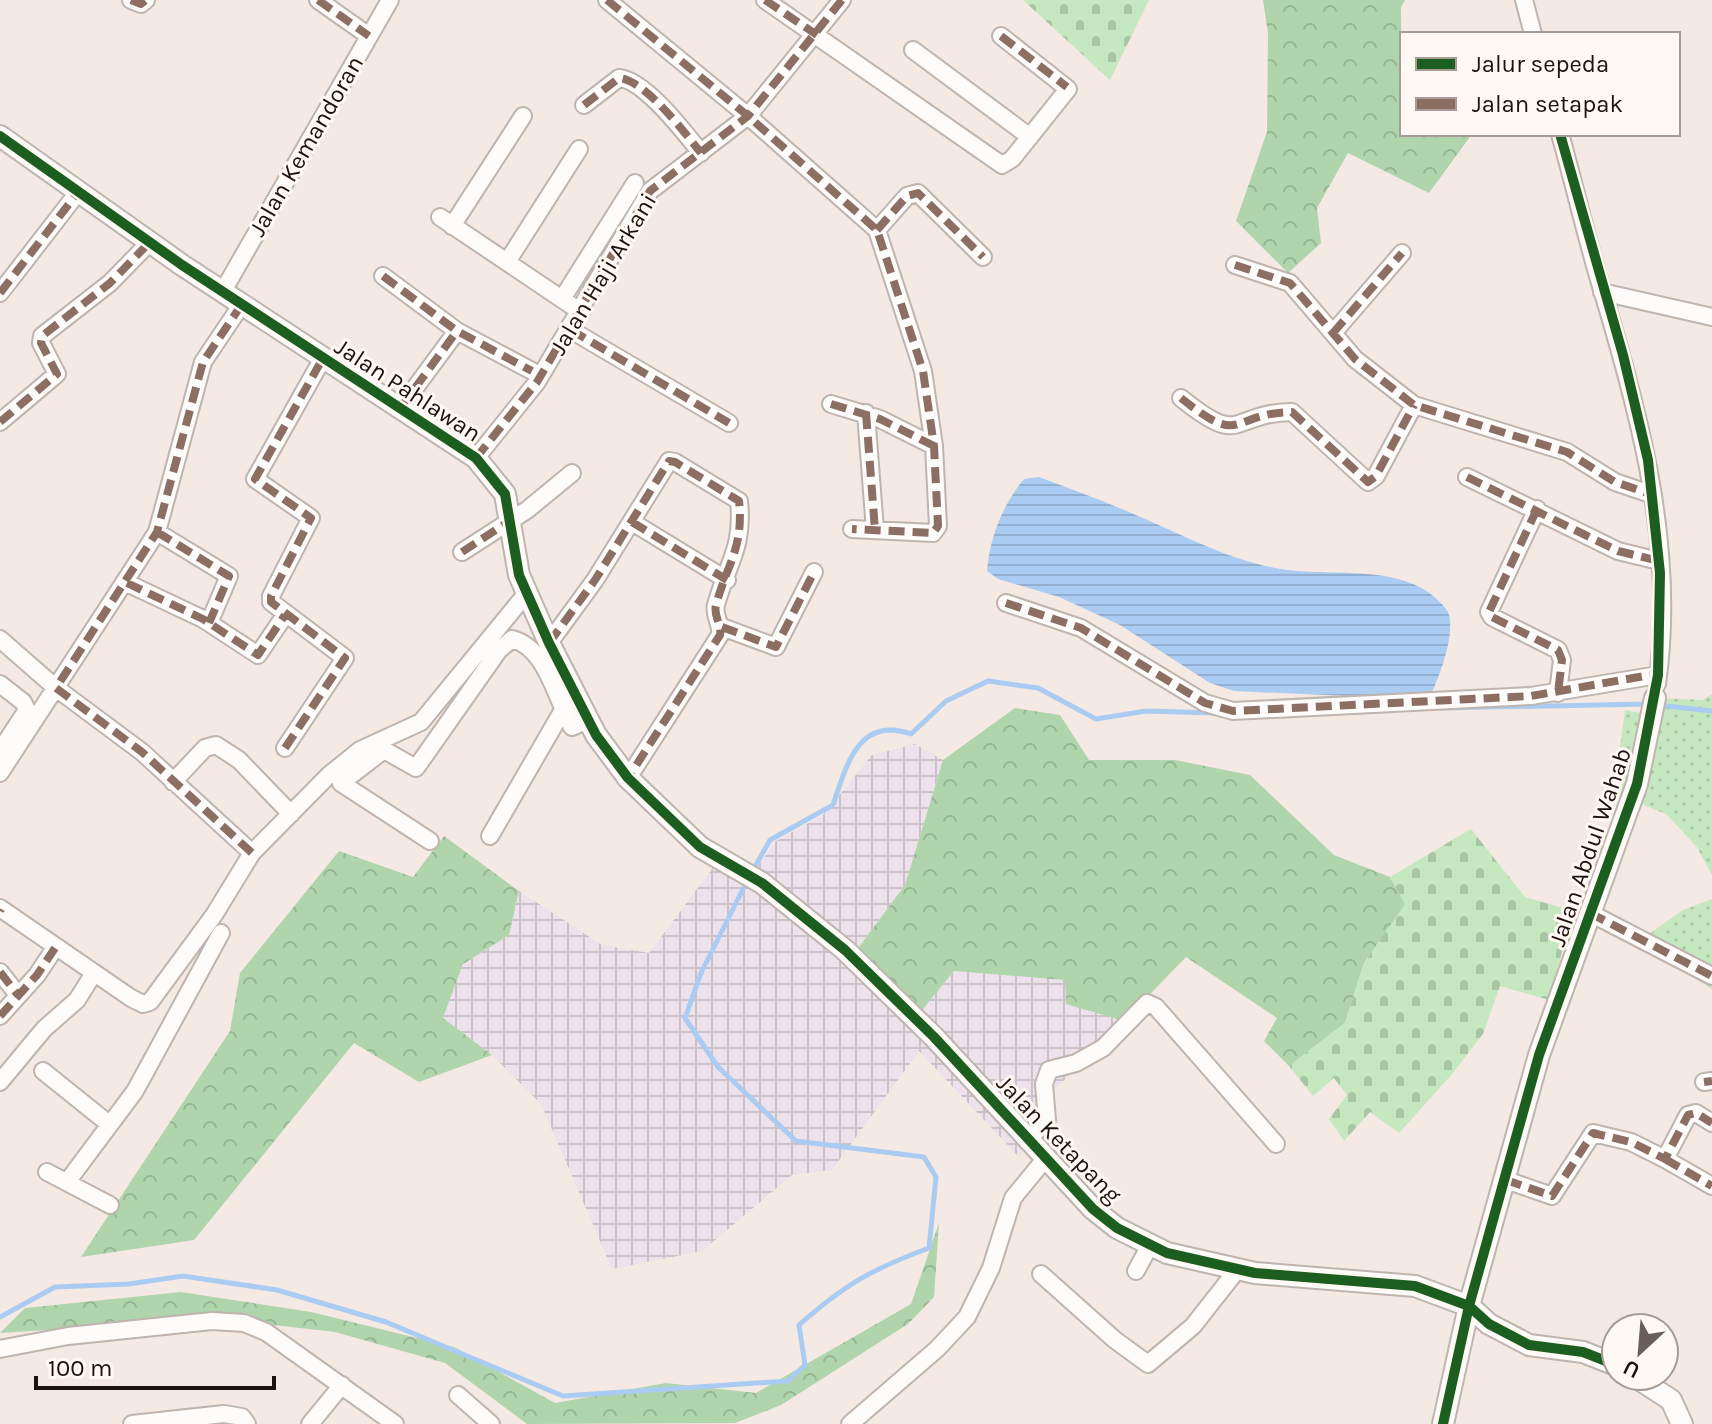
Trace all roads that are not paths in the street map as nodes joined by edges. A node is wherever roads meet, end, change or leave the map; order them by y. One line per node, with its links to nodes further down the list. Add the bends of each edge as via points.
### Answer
1 (131, 0): 2 (street)
2 (146, 0)
3 (318, 0): 11 (street)
4 (390, 0): 11 (street, Jalan Kemandoran)
5 (765, 0): 10 (street)
6 (842, 0): 10 (street, Jalan Haji Arkani)
7 (1524, 0): 9 (street)
8 (611, 1): 16 (street)
9 (1532, 32)
10 (817, 35): 16 (street, Jalan Haji Arkani); 19 (street, via 997,164 1007,164)
11 (369, 36): 31 (street, Jalan Kemandoran)
12 (1001, 36): 19 (street, via 1068,89)
13 (913, 50): 19 (street)
14 (584, 105): 21 (street, via 623,77 654,100)
15 (523, 116): 28 (street, via 446,222)
16 (748, 116): 21 (street, Jalan Haji Arkani); 24 (street)
17 (0, 136): 23 (street, Jalan Pahlawan)
18 (1561, 136): 32 (street, Jalan Abdul Wahab)
19 (1030, 137)
20 (579, 149): 28 (street)
21 (701, 153): 36 (street, Jalan Haji Arkani, via 640,204)
22 (635, 183): 34 (street)
23 (79, 191): 25 (street, Jalan Pahlawan); 33 (street)
24 (877, 230): 27 (street, via 907,196 918,193); 50 (street, via 923,371)
25 (150, 242): 31 (street, Jalan Pahlawan); 48 (street, via 110,283 42,336 57,374)
26 (1402, 253): 40 (street)
27 (983, 257)
28 (507, 262): 34 (street)
29 (1235, 265): 40 (street, via 1290,283)
30 (383, 276): 39 (street)
31 (223, 291): 35 (street, Jalan Pahlawan)
32 (1602, 292): 37 (street); 54 (street, Jalan Abdul Wahab, via 1623,355)
33 (0, 293)
34 (562, 299): 36 (street)
35 (242, 304): 41 (street, Jalan Pahlawan); 60 (street, via 203,362)
36 (581, 312): 38 (street, Jalan Haji Arkani)
37 (1712, 317)
38 (571, 330): 49 (street); 51 (street, Jalan Haji Arkani, via 524,402)
39 (457, 331): 42 (street); 46 (street)
40 (1333, 333): 45 (street, via 1355,359)
41 (323, 358): 46 (street, Jalan Pahlawan); 68 (street, via 255,479 311,518 270,598)
42 (532, 371)
43 (1181, 398): 45 (street, via 1210,421 1229,427 1292,412 1368,482)
44 (831, 404): 47 (street)
45 (1414, 405): 54 (street, via 1567,452 1615,482)
46 (401, 407): 51 (street, Jalan Pahlawan)
47 (866, 413): 50 (street); 59 (street)
48 (0, 422)
49 (729, 423)
50 (934, 446): 59 (street, via 937,530)
51 (476, 458): 56 (street, Jalan Pahlawan, via 500,485)
52 (572, 473): 56 (street)
53 (1467, 477): 55 (street)
54 (1653, 495): 62 (street, Jalan Abdul Wahab)
55 (1537, 509): 62 (street, via 1618,551); 76 (street, via 1489,612 1558,650)
56 (511, 520): 61 (street); 66 (street, Jalan Pahlawan)
57 (632, 522): 64 (street); 64 (street, via 669,461 688,469 739,501 739,542); 72 (street)
58 (852, 529): 59 (street)
59 (875, 530)
60 (157, 532): 65 (street); 69 (street, via 229,576)
61 (462, 552)
62 (1659, 561): 73 (street, Jalan Abdul Wahab)
63 (814, 572): 70 (street, via 776,647)
64 (727, 580): 70 (street, via 715,606)
65 (127, 583): 69 (street); 75 (street)
66 (526, 594): 72 (street, Jalan Pahlawan); 85 (street, via 421,722 360,750)
67 (1006, 603): 76 (street, via 1091,633 1205,703 1233,711)
68 (285, 615): 69 (street, via 258,655); 80 (street, via 345,658)
69 (209, 623)
70 (722, 627): 83 (street)
71 (0, 639): 75 (street)
72 (549, 643): 79 (street, Jalan Pahlawan)
73 (1658, 675): 76 (street); 77 (street, Jalan Abdul Wahab)
74 (0, 684): 81 (street, via 27,710)
75 (56, 688): 82 (street); 84 (street)
76 (1558, 693)
77 (1653, 707): 91 (street, Jalan Abdul Wahab, via 1637,784)
78 (563, 710): 79 (street, via 572,727); 86 (street); 87 (street, via 542,664 525,642 512,639 416,768 384,750 341,783)
79 (588, 720): 83 (street, Jalan Pahlawan)
80 (285, 748)
81 (0, 751)
82 (0, 773)
83 (628, 778): 89 (street, Jalan Pahlawan, via 700,847)
84 (173, 782): 85 (street, via 205,748 216,745 239,760); 88 (street)
85 (291, 814): 88 (street)
86 (490, 836)
87 (430, 841)
88 (252, 853): 92 (street)
89 (762, 883): 103 (street, Jalan Ketapang, via 880,983)
90 (0, 909): 93 (street)
91 (1590, 913): 96 (street); 108 (street, Jalan Abdul Wahab, via 1539,1055)
92 (200, 934): 95 (street, via 150,1002 143,1004); 102 (street, via 218,940 160,1048)
93 (55, 948): 95 (street); 97 (street)
94 (0, 972): 97 (street)
95 (94, 973): 100 (street, via 77,1000 44,1029)
96 (1712, 976)
97 (18, 995): 98 (street)
98 (0, 1016)
99 (43, 1071): 102 (street)
100 (0, 1082)
101 (1712, 1123): 106 (street, via 1696,1113 1688,1115)
102 (109, 1124): 109 (street)
103 (1027, 1141): 104 (street, via 1047,1120 1044,1084 1049,1070 1103,1048 1147,1003); 105 (street, Jalan Ketapang)
104 (1276, 1144)
105 (1045, 1159): 112 (street, Jalan Ketapang, via 1093,1209); 127 (street, via 1013,1198 991,1268 967,1317)
106 (1665, 1159): 108 (street, via 1631,1142 1593,1133 1552,1196); 110 (street)
107 (47, 1172): 109 (street)
108 (1506, 1180): 116 (street, Jalan Abdul Wahab)
109 (67, 1182): 111 (street)
110 (1712, 1186)
111 (110, 1205)
112 (1149, 1247): 113 (street, Jalan Ketapang); 114 (street)
113 (1237, 1270): 115 (street, via 1193,1326 1148,1364); 116 (street, Jalan Ketapang, via 1415,1286)
114 (1136, 1271)
115 (1041, 1274)
116 (1469, 1306): 118 (street, Jalan Ketapang, via 1489,1324 1529,1345); 128 (street, Jalan Abdul Wahab)
117 (0, 1349): 119 (street, via 68,1336 228,1320 266,1332)
118 (1600, 1359)
119 (342, 1385): 124 (street); 125 (street)
120 (1659, 1392): 129 (street, via 1671,1400)
121 (458, 1395): 126 (street)
122 (132, 1424): 123 (street, via 224,1414 242,1417)
123 (247, 1424)
124 (310, 1424)
125 (395, 1424)
126 (491, 1424)
127 (850, 1424)
128 (1443, 1424)
129 (1682, 1424)

